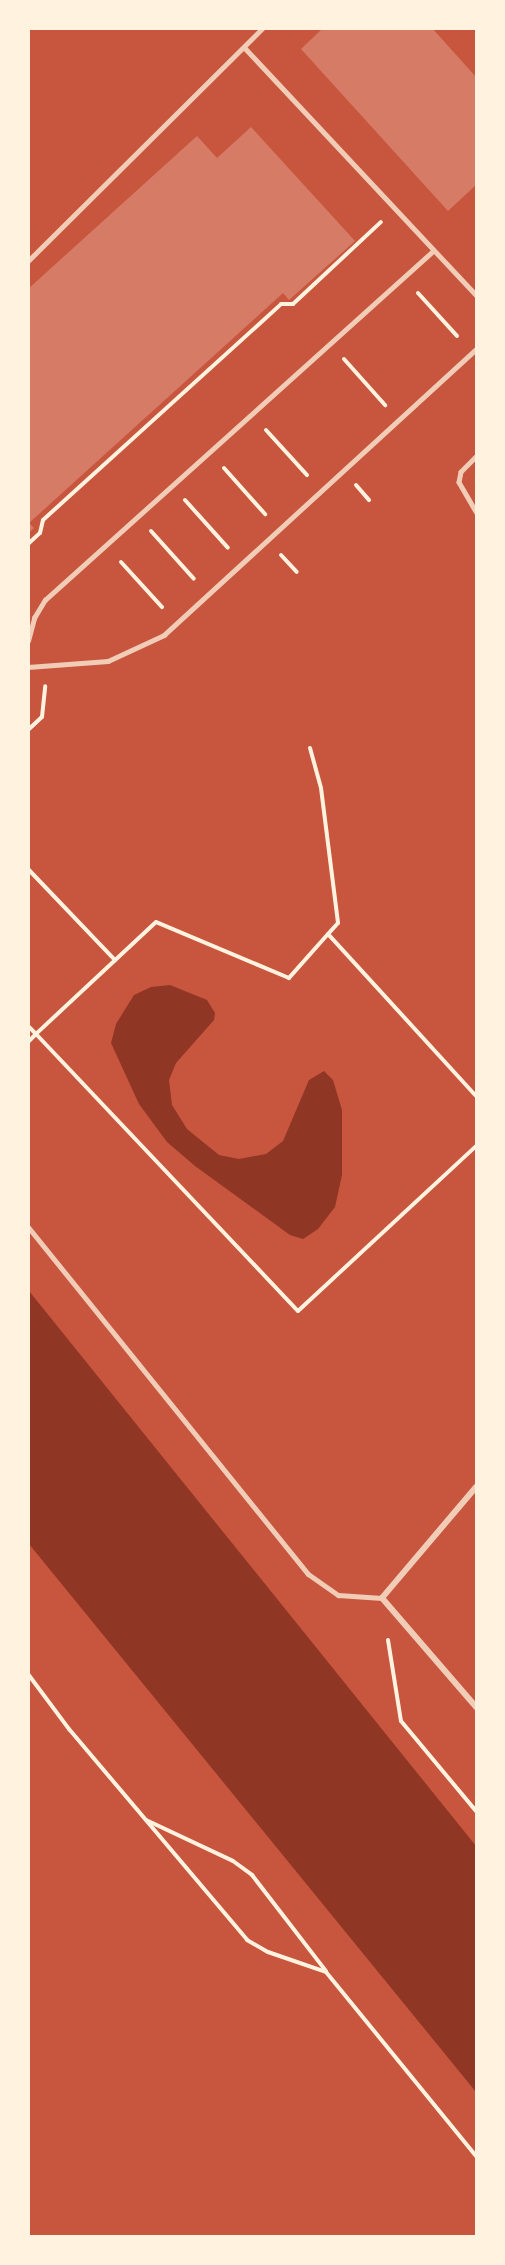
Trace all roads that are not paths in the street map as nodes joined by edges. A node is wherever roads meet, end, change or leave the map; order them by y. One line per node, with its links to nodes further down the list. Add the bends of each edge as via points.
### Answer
1 (263, 28): 2 (lane)
2 (245, 48): 3 (lane); 4 (lane)
3 (433, 251): 5 (lane); 9 (lane, via 39,608)
4 (28, 261)
5 (477, 296)
6 (475, 351): 10 (lane, via 164,635 108,661)
7 (477, 457): 8 (lane, via 461,472 459,482)
8 (477, 512)
9 (28, 641)
10 (28, 667)
11 (28, 1227): 13 (street, via 308,1574 338,1594)
12 (477, 1487): 13 (street)
13 (382, 1598): 14 (street)
14 (477, 1707)

